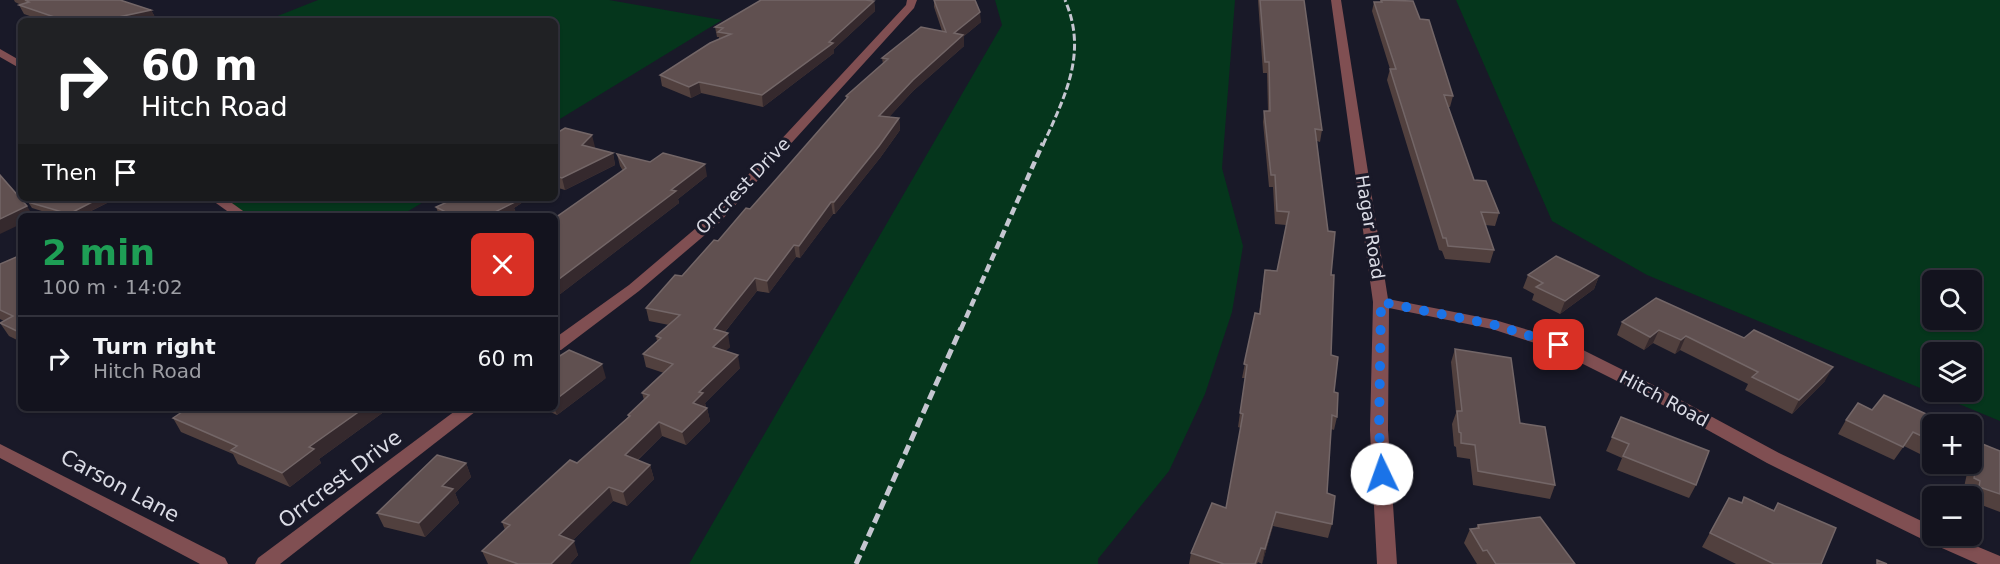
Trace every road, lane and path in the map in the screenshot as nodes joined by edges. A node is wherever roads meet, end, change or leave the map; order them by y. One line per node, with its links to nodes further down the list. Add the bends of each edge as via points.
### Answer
1 (1336, 0): 7 (street, Hagar Road)
2 (911, 3): 8 (street, Orrcrest Drive, via 714,220 634,288)
3 (0, 52): 4 (street)
4 (18, 64)
5 (220, 201): 6 (street)
6 (238, 213)
7 (1381, 302): 11 (street, Hitch Road, via 1495,325 1559,345 1647,388 1773,458); 15 (street, Hagar Road, via 1379,430)
8 (558, 344)
9 (467, 411): 14 (street, Orrcrest Drive)
10 (0, 450): 13 (street, Carson Lane)
11 (1922, 530)
12 (1958, 546): 16 (street, Hitch Road)
13 (218, 564)
14 (265, 564)
15 (1388, 564)
16 (1998, 564)

